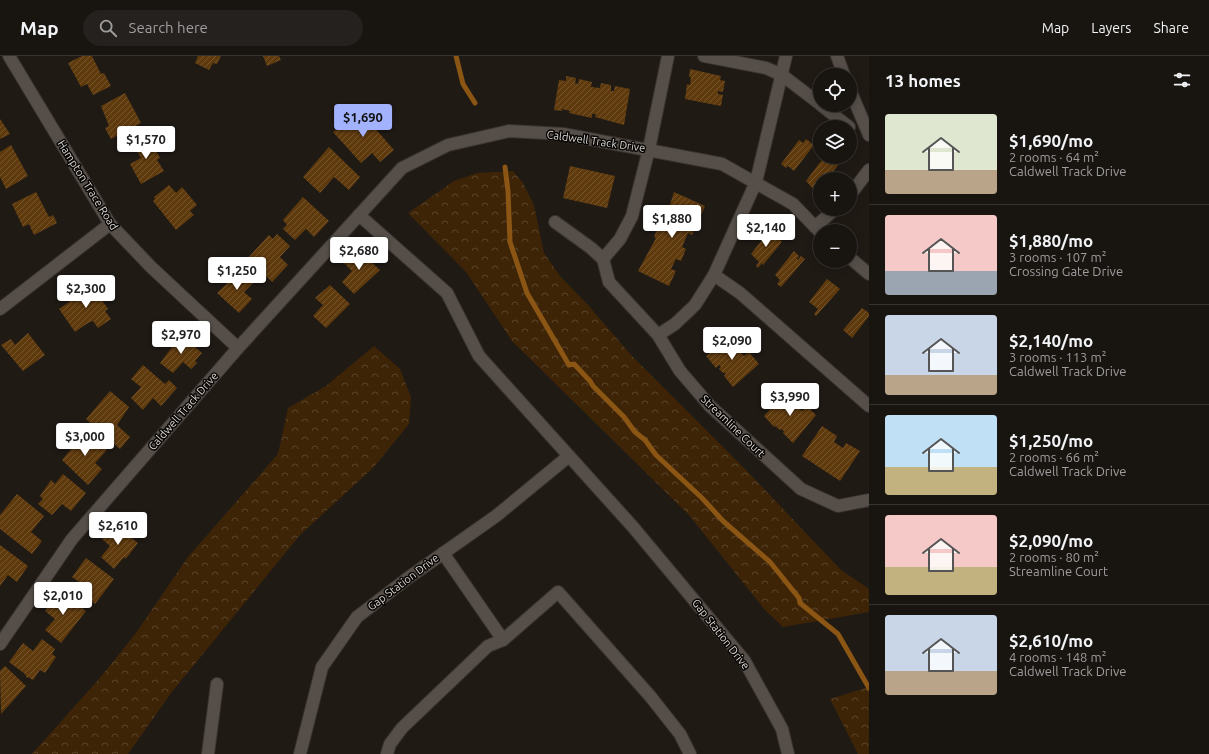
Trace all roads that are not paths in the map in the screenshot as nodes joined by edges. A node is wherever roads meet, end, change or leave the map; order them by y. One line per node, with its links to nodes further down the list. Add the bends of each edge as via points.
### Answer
1 (9, 56): 22 (street, Hampton Trace Road)
2 (668, 56): 15 (street)
3 (704, 56): 7 (street, via 766,68)
4 (786, 56): 7 (street)
5 (837, 56): 6 (street)
6 (841, 68)
7 (782, 74): 8 (street); 17 (street)
8 (813, 99)
9 (857, 107): 13 (street)
10 (830, 112): 11 (street)
11 (840, 120)
12 (857, 132): 14 (street)
13 (869, 135)
14 (869, 140)
15 (649, 149): 17 (street, Caldwell Track Drive, via 722,164); 19 (street, Caldwell Track Drive, via 563,134 509,131 448,145 402,168); 25 (street, via 632,216 620,239)
16 (869, 170): 18 (street)
17 (756, 182): 24 (street, Caldwell Track Drive, via 793,204); 28 (street)
18 (857, 186)
19 (359, 215): 31 (street, Caldwell Track Drive); 33 (street, Gap Station Drive, via 447,293 479,356)
20 (829, 216): 23 (street)
21 (555, 222): 25 (street)
22 (110, 224): 29 (street); 31 (street, Hampton Trace Road, via 151,267)
23 (822, 224)
24 (813, 226)
25 (603, 259): 30 (street, Streamline Court, via 609,282)
26 (857, 264): 27 (street)
27 (869, 274)
28 (714, 275): 30 (street, via 695,305 676,324); 32 (street, via 740,293)
29 (0, 309)
30 (658, 334): 34 (street, Streamline Court, via 680,371 710,406 801,489 838,506)
31 (238, 348): 37 (street, Caldwell Track Drive, via 72,539)
32 (869, 406)
33 (569, 456): 35 (street, Gap Station Drive, via 496,516); 43 (street, Gap Station Drive, via 633,527 744,660 782,729)
34 (869, 500)
35 (443, 553): 36 (street); 40 (street, Gap Station Drive, via 357,617 322,667)
36 (503, 640): 41 (street, via 488,646 402,728 390,744); 42 (street, via 558,592 650,696 680,734)
37 (0, 644)
38 (217, 684): 39 (street)
39 (208, 754)
40 (300, 754)
41 (388, 754)
42 (690, 754)
43 (788, 754)

